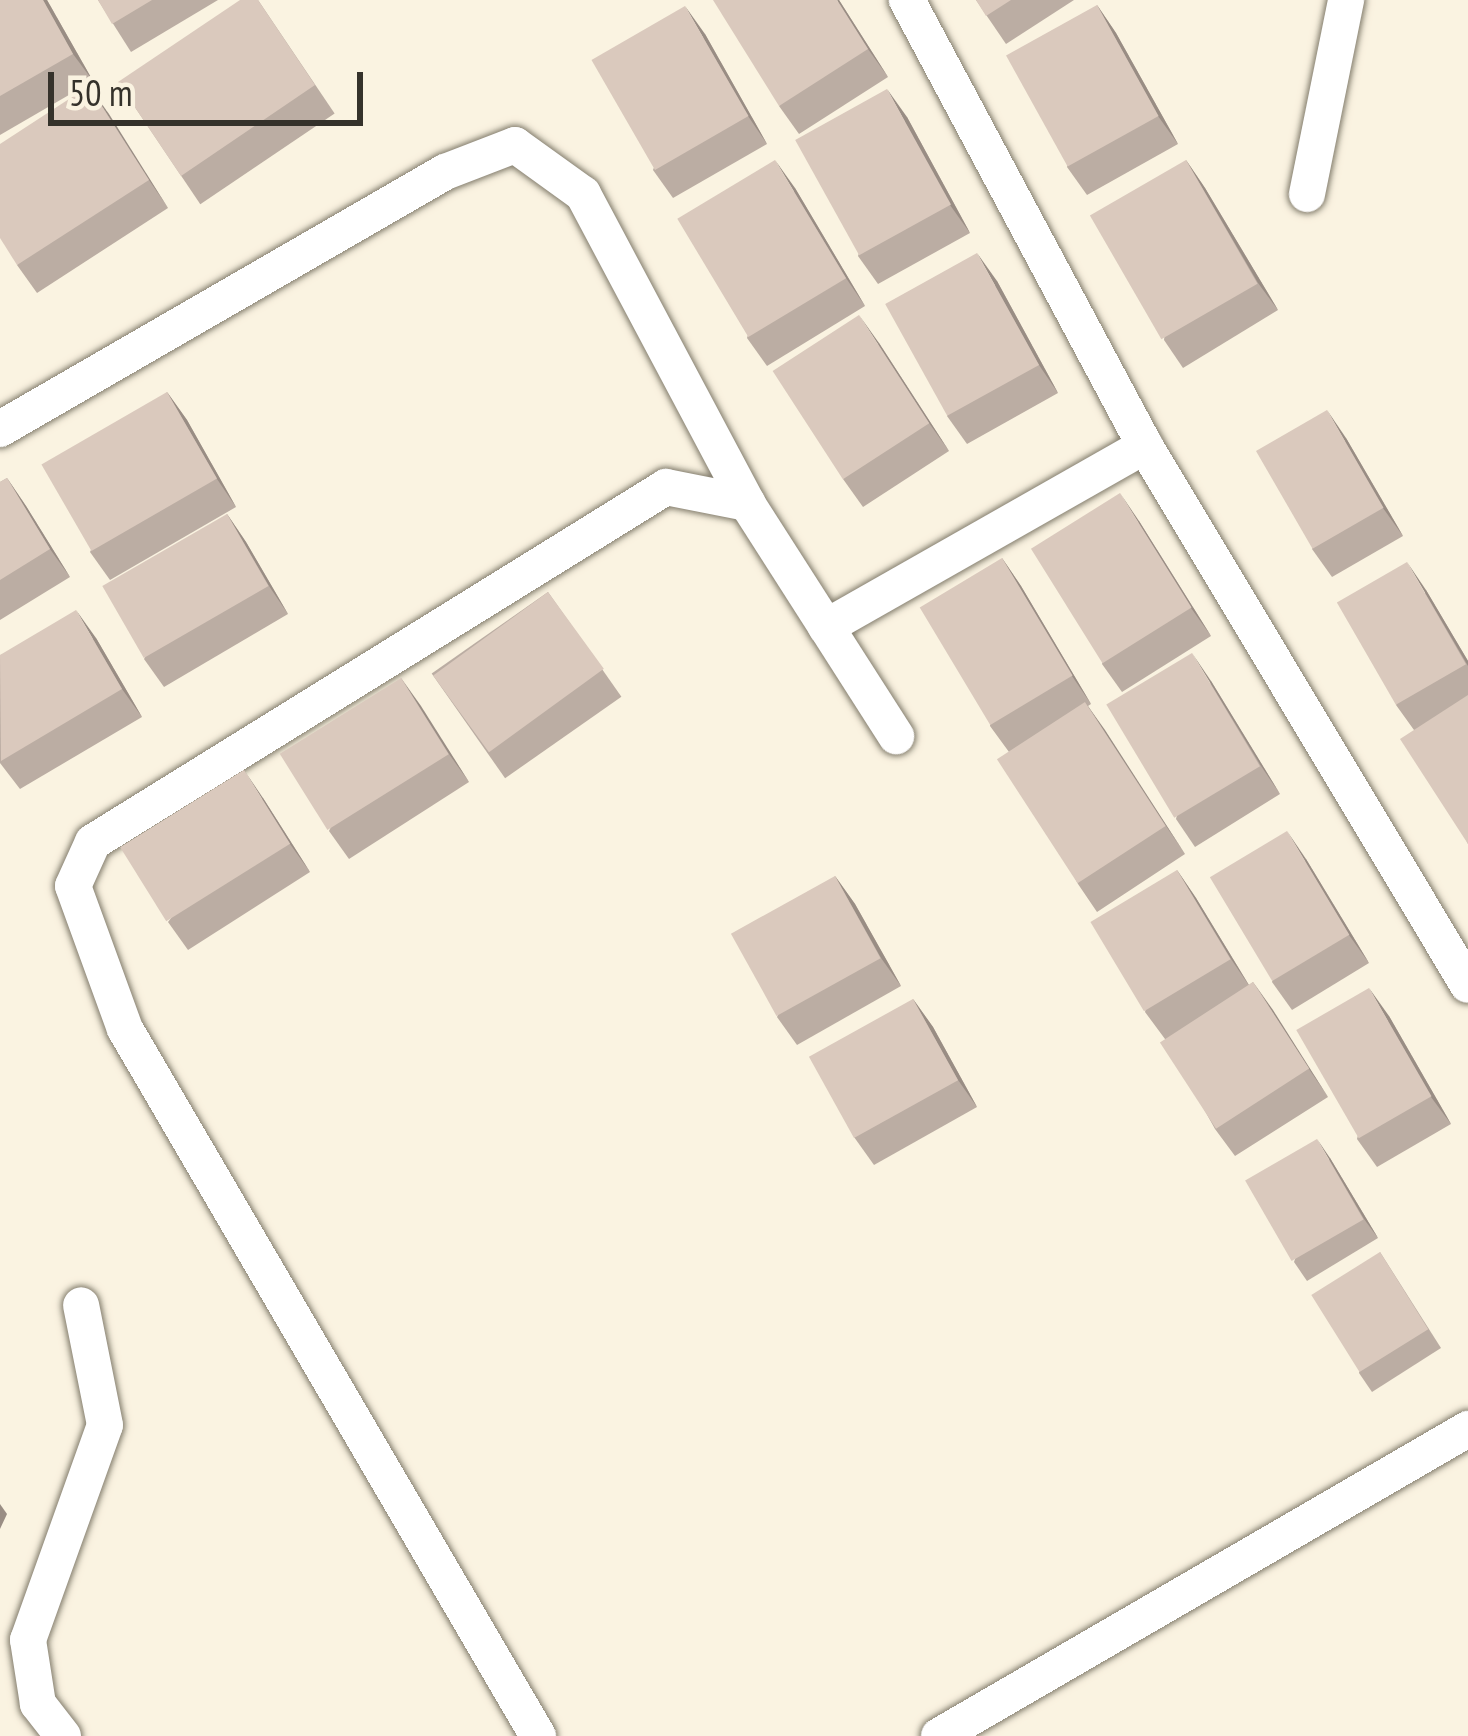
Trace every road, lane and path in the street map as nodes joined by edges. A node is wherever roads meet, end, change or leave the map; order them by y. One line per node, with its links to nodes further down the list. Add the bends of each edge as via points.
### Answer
1 (907, 0): 5 (street)
2 (1346, 0): 3 (street)
3 (1306, 194)
4 (0, 429): 6 (street, via 445,172 515,146 583,194)
5 (1145, 446): 7 (street); 9 (street)
6 (747, 503): 7 (street); 13 (street, via 666,487 94,842 73,886 124,1029)
7 (826, 627): 8 (street)
8 (896, 736)
9 (1468, 985)
10 (81, 1305): 12 (street, via 106,1424 28,1640 38,1704)
11 (1468, 1429): 14 (street)
12 (63, 1736)
13 (538, 1736)
14 (939, 1736)

